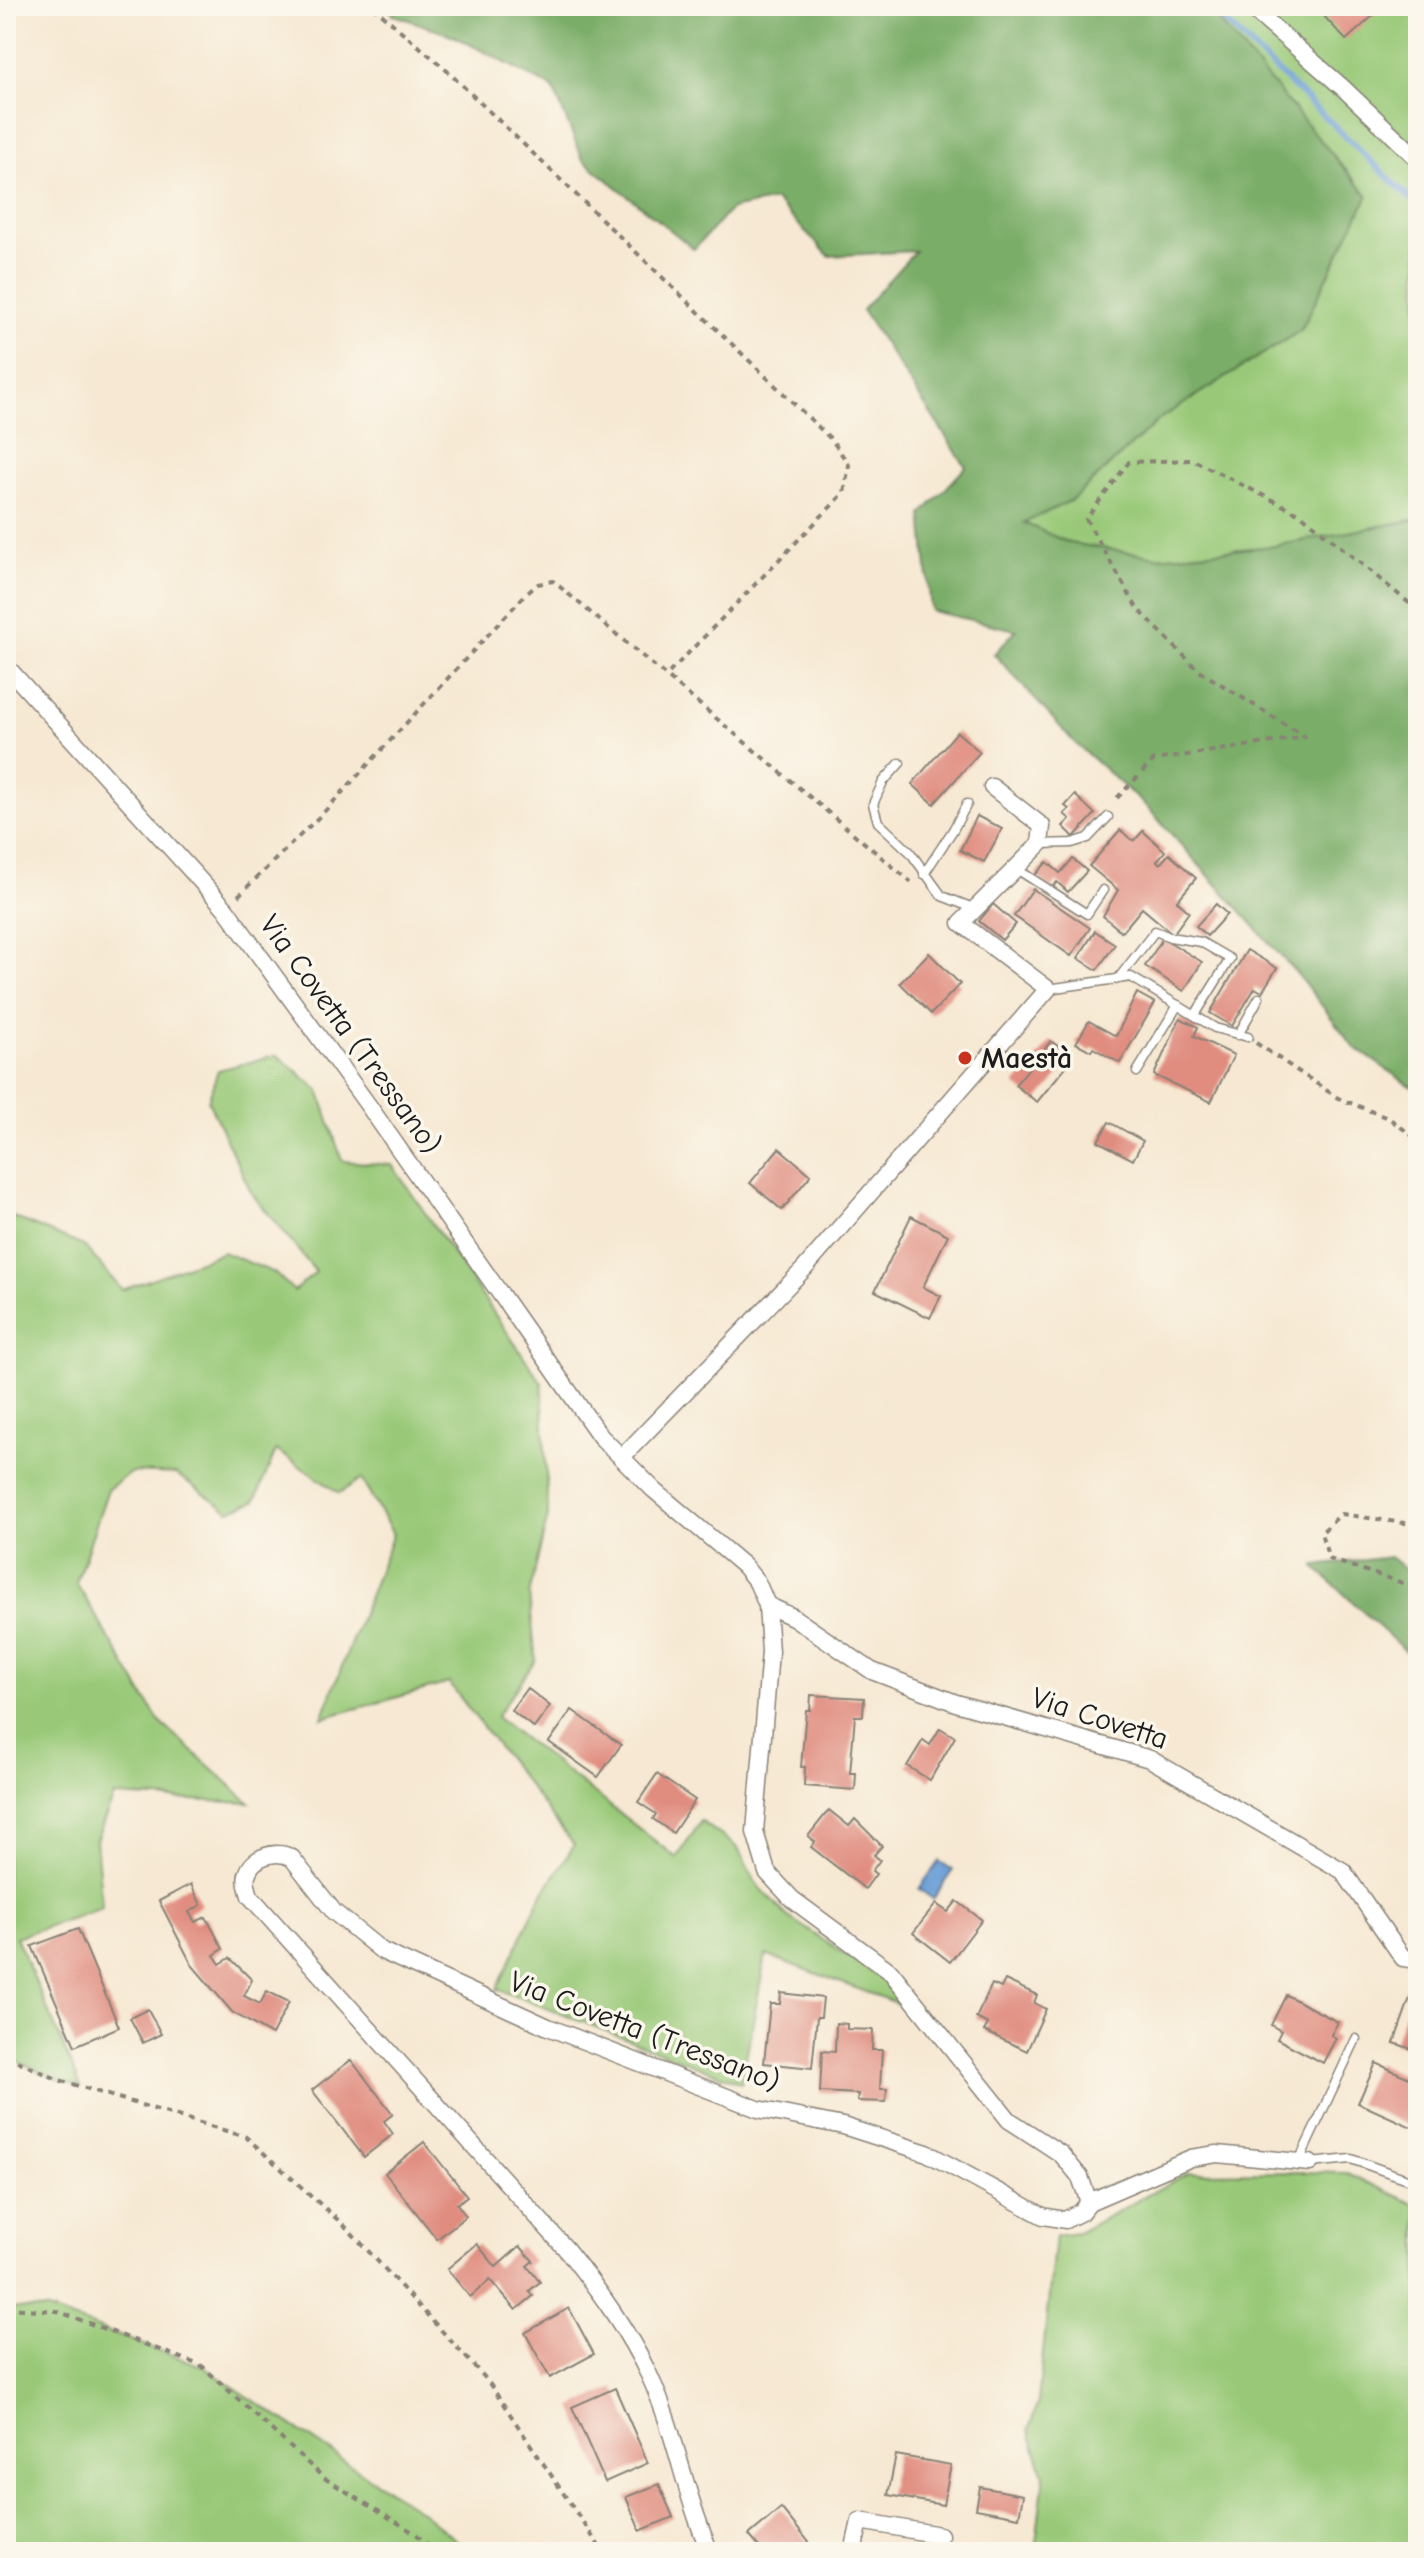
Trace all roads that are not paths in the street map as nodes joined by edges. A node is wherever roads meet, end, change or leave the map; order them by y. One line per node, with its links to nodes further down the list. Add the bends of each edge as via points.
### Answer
1 (1249, 6): 2 (street)
2 (1418, 159)
3 (6, 666): 21 (street, Via Covetta (Tressano), via 225,908 600,1436)
4 (900, 763): 10 (lane, via 873,804 878,822 910,852)
5 (992, 787): 8 (street, via 1042,826)
6 (967, 804): 10 (lane)
7 (1108, 817): 8 (lane, via 1088,838)
8 (1040, 844): 9 (street)
9 (1015, 868): 11 (lane, via 1087,914); 12 (street)
10 (924, 874): 12 (lane, via 942,896)
11 (1103, 890)
12 (973, 908): 14 (street, via 961,923)
13 (1118, 979): 14 (lane); 16 (lane, via 1131,977); 17 (lane, via 1155,931 1201,942 1230,959)
14 (1048, 989): 21 (street, via 804,1269)
15 (1259, 998): 18 (lane)
16 (1178, 1005): 17 (lane); 20 (lane)
17 (1195, 1015): 18 (lane)
18 (1238, 1035): 19 (lane)
19 (1248, 1037)
20 (1137, 1072)
21 (622, 1457): 22 (street, Via Covetta (Tressano), via 744,1566)
22 (767, 1605): 23 (street, Via Covetta, via 872,1671 956,1703 1150,1759 1343,1871 1403,1958); 27 (street, Via Covetta (Tressano), via 770,1652 755,1832 767,1872 792,1899 891,1972 1009,2120 1061,2154 1080,2177)
23 (1418, 1960)
24 (1356, 2039): 25 (lane)
25 (1305, 2162): 26 (lane, via 1351,2159); 27 (street, via 1217,2154 1191,2158)
26 (1418, 2183)
27 (1089, 2202): 29 (street, Via Covetta (Tressano), via 1065,2220 1043,2216 927,2153 843,2126 758,2109 548,2027 382,1951 334,1912 285,1854 266,1856 255,1864 245,1880 250,1896 566,2249 617,2319 651,2379)
28 (940, 2535): 30 (street, via 860,2521)
29 (710, 2552)
30 (853, 2552)

